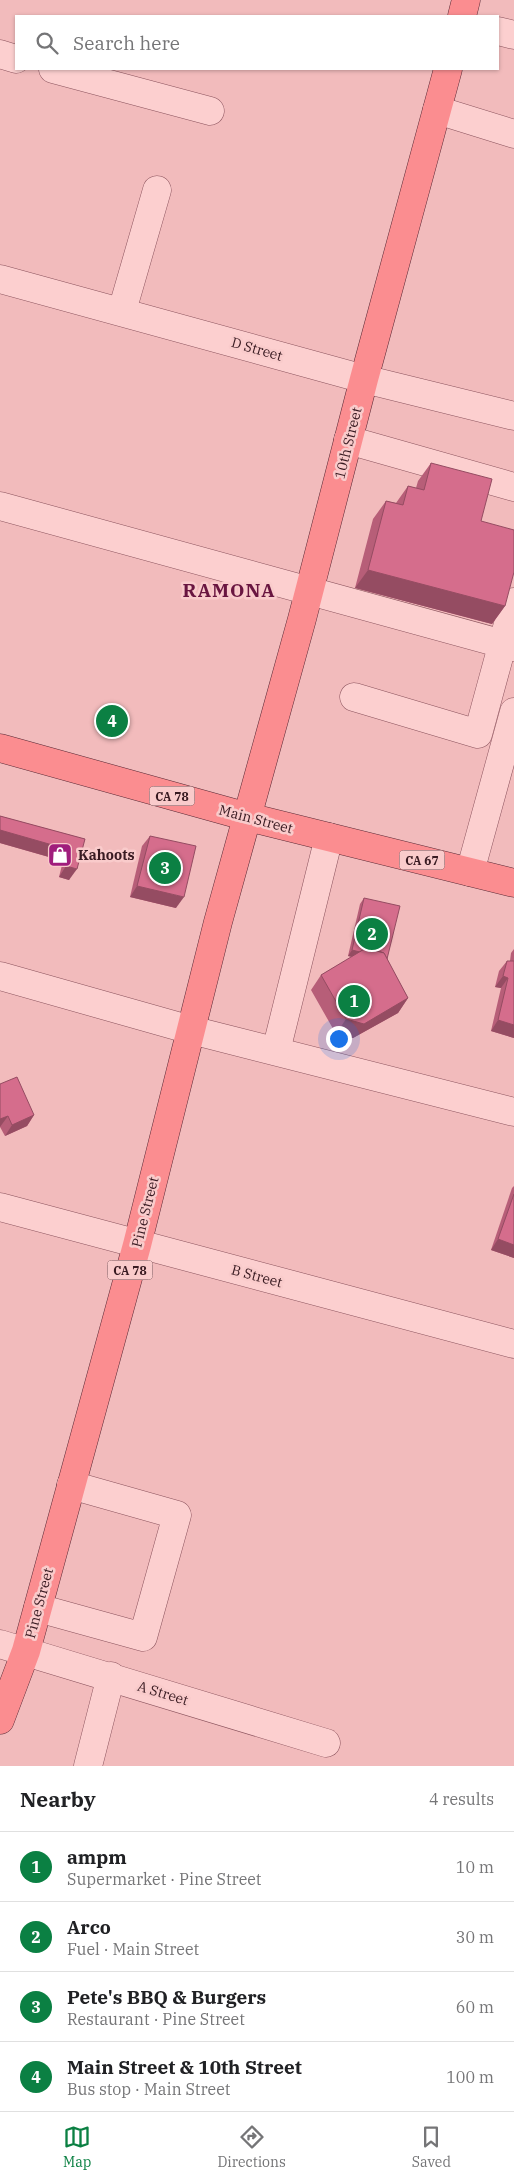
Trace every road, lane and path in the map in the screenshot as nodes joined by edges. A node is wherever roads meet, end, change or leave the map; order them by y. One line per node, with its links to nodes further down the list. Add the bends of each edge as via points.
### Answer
1 (466, 0): 2 (main road)
2 (462, 15)
3 (499, 31): 4 (street)
4 (514, 35)
5 (0, 54): 6 (street)
6 (15, 59)
7 (57, 70): 10 (street)
8 (448, 70): 9 (main road, 10th Street)
9 (437, 110): 11 (street); 15 (main road, 10th Street)
10 (210, 111)
11 (514, 134)
12 (158, 190): 14 (street)
13 (0, 279): 14 (street, D Street)
14 (122, 311): 15 (street, D Street)
15 (364, 378): 16 (street, D Street); 17 (main road, 10th Street)
16 (514, 416)
17 (348, 440): 18 (street); 20 (main road, 10th Street)
18 (514, 487)
19 (0, 506): 20 (street)
20 (309, 592): 22 (street); 26 (main road, 10th Street)
21 (514, 602): 22 (street)
22 (509, 646): 23 (street, via 478,734)
23 (354, 697)
24 (514, 712): 28 (street)
25 (0, 748): 26 (main road, Main Street / CA 78)
26 (248, 817): 27 (main road, Main Street / CA 67); 31 (main road, Pine Street / CA 78)
27 (329, 838): 28 (main road, Main Street / CA 67); 32 (street)
28 (470, 872): 29 (main road, Main Street / CA 67)
29 (514, 883)
30 (0, 976): 31 (street)
31 (191, 1030): 32 (street); 35 (main road, Pine Street / CA 78)
32 (276, 1051): 33 (street)
33 (514, 1112)
34 (0, 1207): 35 (street, B Street)
35 (137, 1245): 36 (street, B Street); 37 (main road, Pine Street / CA 78)
36 (514, 1344)
37 (71, 1485): 38 (main road, Pine Street / CA 78); 38 (street, via 176,1516 174,1525 143,1637)
38 (38, 1608): 40 (main road, Pine Street / CA 78)
39 (0, 1644): 40 (street, A Street)
40 (26, 1651): 41 (street, A Street); 42 (main road, Pine Street / CA 78)
41 (111, 1676): 43 (street, A Street); 44 (street)
42 (0, 1720)
43 (326, 1743)
44 (88, 1766)

